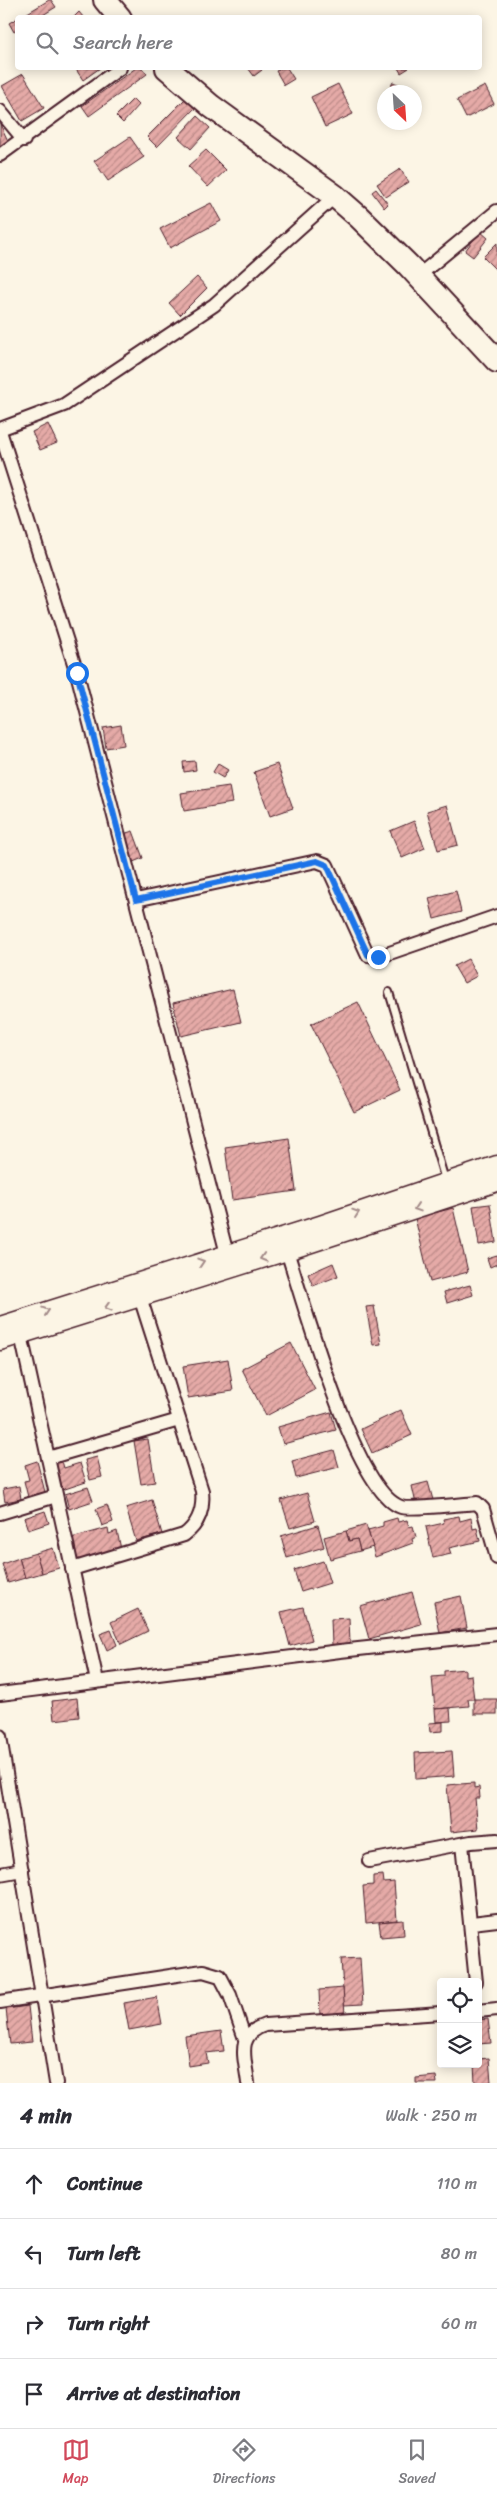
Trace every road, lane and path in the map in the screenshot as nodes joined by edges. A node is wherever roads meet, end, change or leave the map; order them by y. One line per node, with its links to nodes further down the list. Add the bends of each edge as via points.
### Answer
1 (105, 0): 2 (highway)
2 (118, 15)
3 (117, 70): 6 (street)
4 (169, 70): 8 (highway, via 211,106)
5 (0, 111): 6 (street)
6 (24, 140): 7 (street)
7 (0, 155)
8 (334, 196): 10 (highway); 12 (street, via 214,305 64,405)
9 (497, 211): 10 (street)
10 (418, 276): 11 (highway)
11 (497, 361)
12 (0, 430): 13 (street, via 77,673)
13 (136, 900): 14 (street, via 317,861 327,865 368,955 378,957); 20 (street)
14 (497, 916)
15 (389, 992): 18 (lane)
16 (497, 1165): 18 (street)
17 (497, 1182): 18 (street)
18 (449, 1190): 19 (street, one-way to 19); 20 (street, one-way to 18)
19 (286, 1251): 21 (street, one-way to 21); 29 (street, via 341,1417 366,1466 389,1500 402,1508 477,1503 483,1509)
20 (227, 1254): 22 (street, one-way to 20)
21 (140, 1297): 23 (street, one-way to 23); 25 (street)
22 (0, 1326)
23 (20, 1334): 24 (street); 26 (street)
24 (0, 1341)
25 (179, 1420): 26 (street); 30 (street, via 202,1491 203,1502 194,1526 184,1535)
26 (48, 1458): 27 (street)
27 (56, 1496): 28 (street); 30 (street)
28 (0, 1513)
29 (497, 1558)
30 (72, 1569): 32 (street)
31 (497, 1634): 32 (street)
32 (97, 1681): 33 (street)
33 (0, 1694)
34 (0, 1736): 38 (street)
35 (497, 1840): 36 (street)
36 (462, 1844): 37 (street); 41 (street)
37 (370, 1861)
38 (22, 1870): 39 (street); 43 (street)
39 (0, 1874)
40 (497, 1920): 41 (street)
41 (472, 1923): 42 (street)
42 (476, 1978)
43 (43, 1996): 44 (street); 48 (street, via 203,1971 220,1976); 49 (street)
44 (0, 2002)
45 (497, 2009): 46 (street)
46 (482, 2010)
47 (437, 2013): 48 (street, via 265,2025 256,2028)
48 (245, 2039): 50 (street)
49 (56, 2083)
50 (248, 2083)

